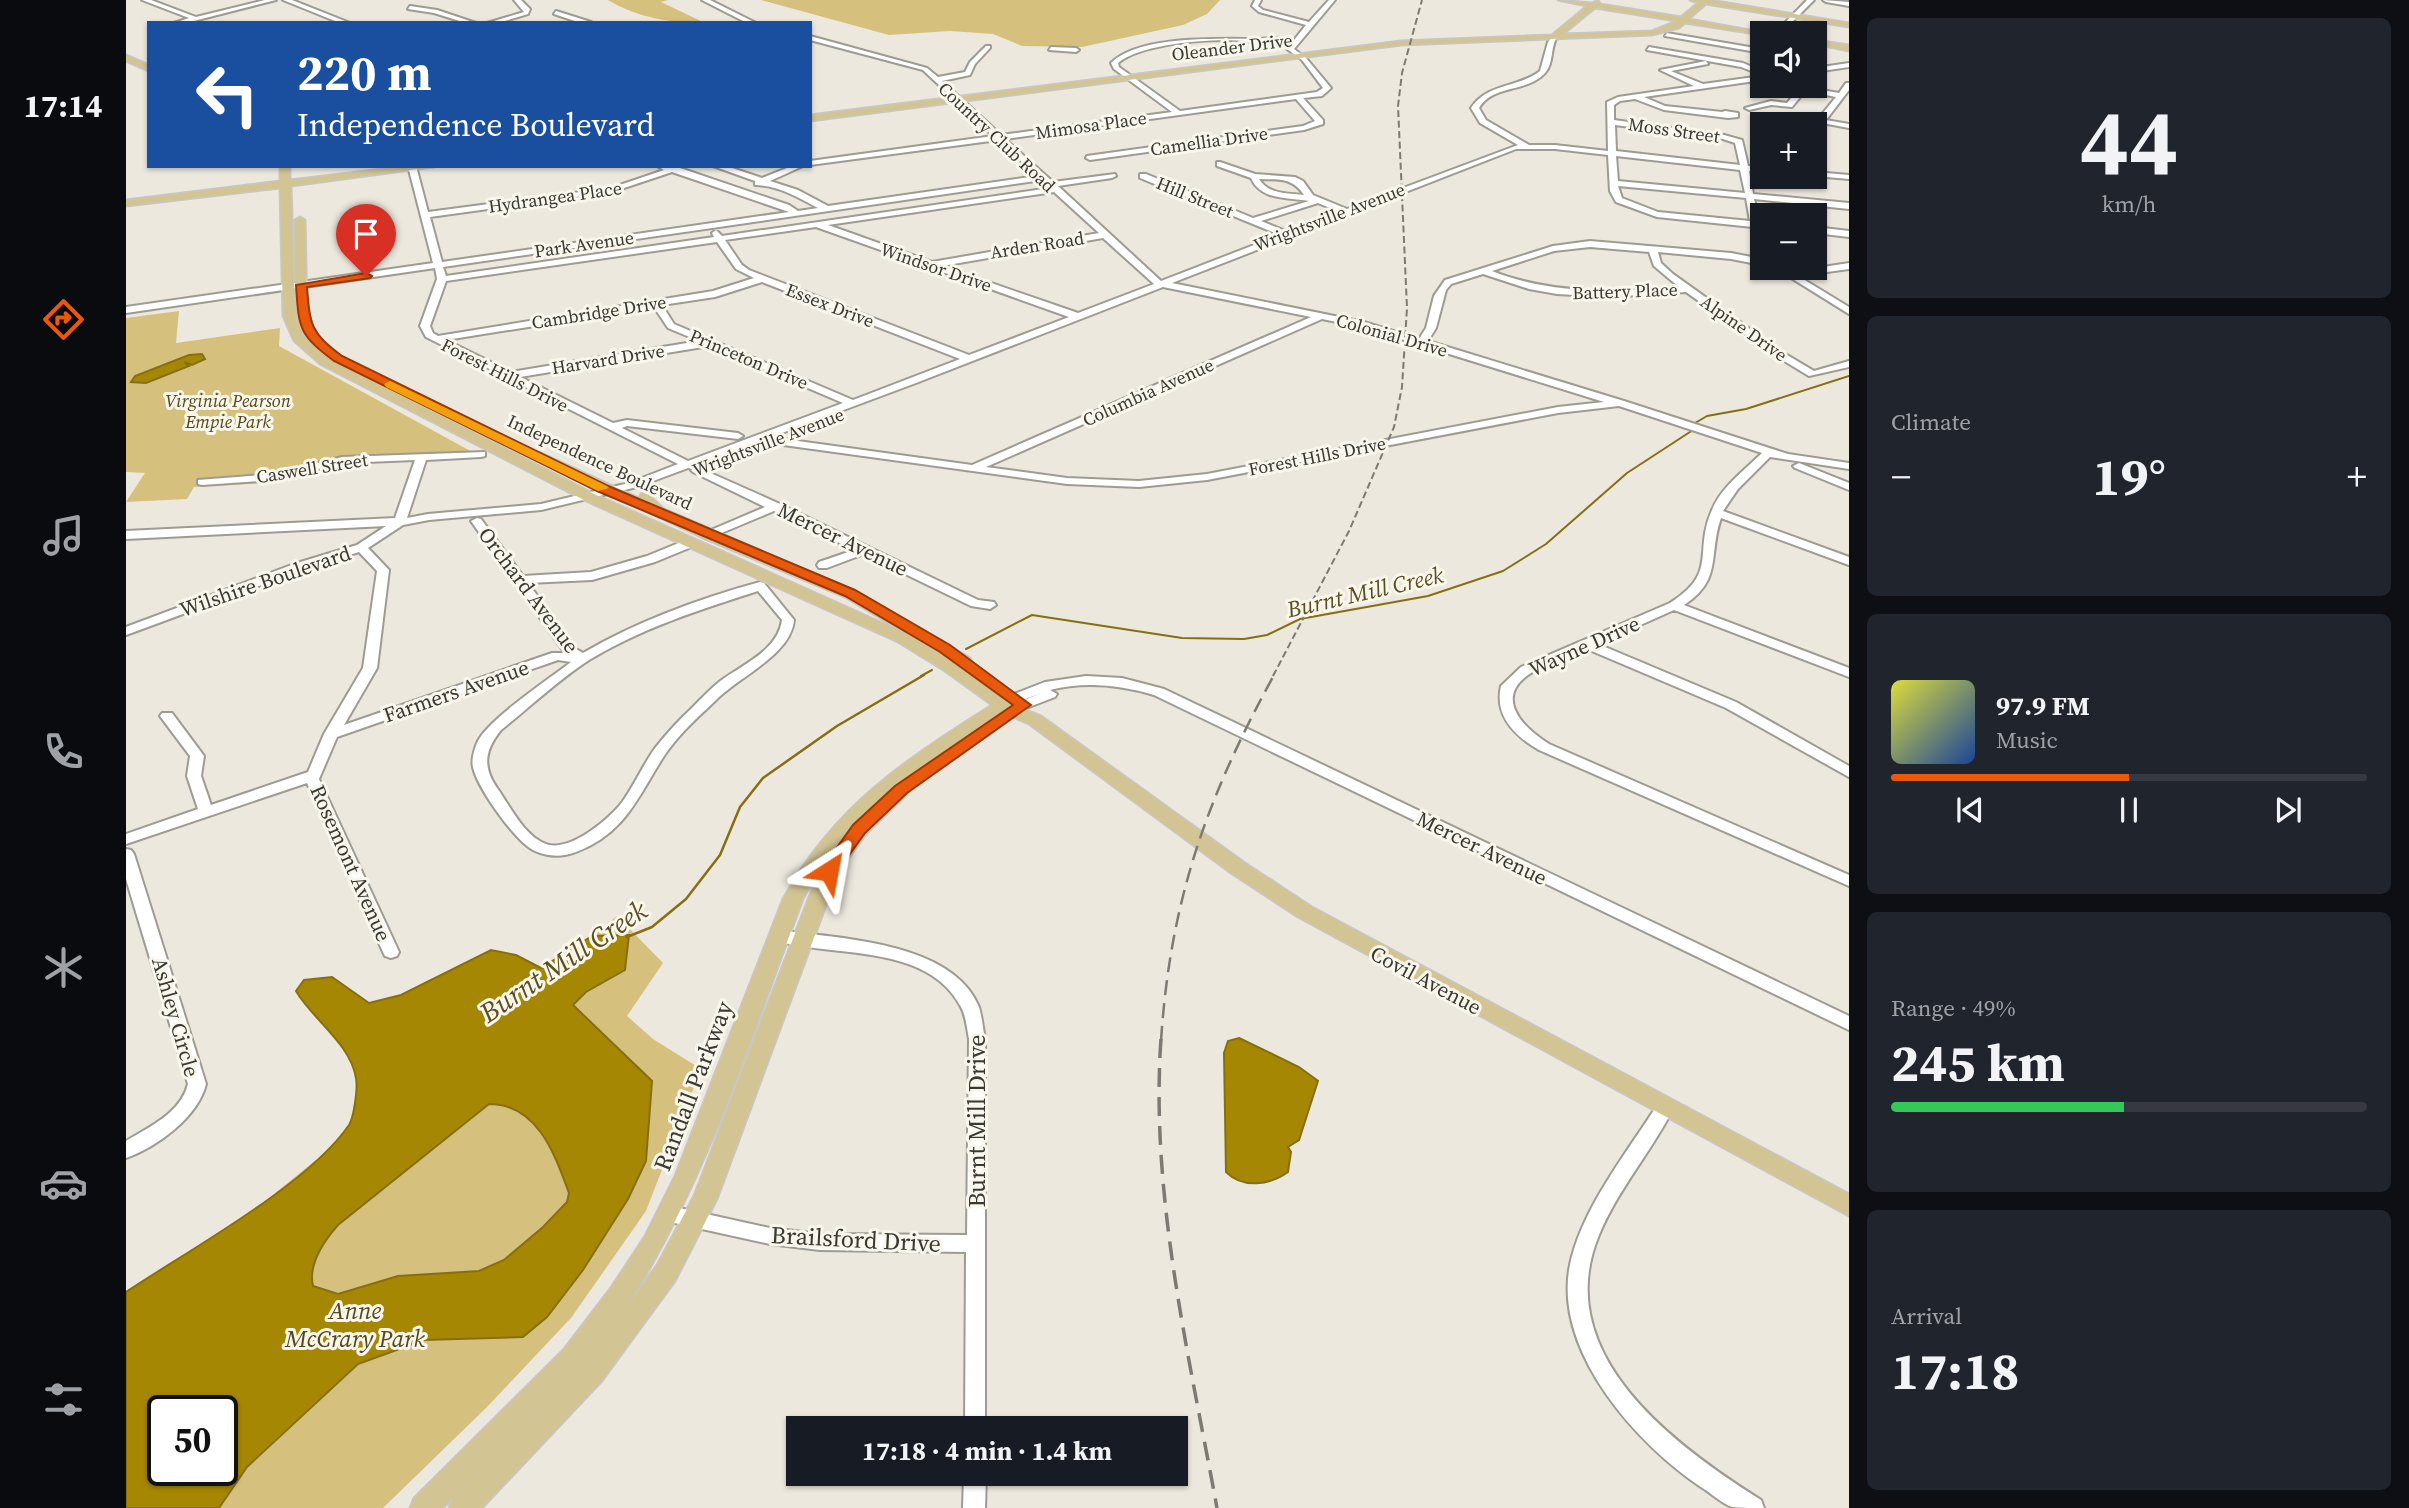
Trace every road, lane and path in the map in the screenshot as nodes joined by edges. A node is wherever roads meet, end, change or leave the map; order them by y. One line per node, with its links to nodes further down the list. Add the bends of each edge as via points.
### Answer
1 (145, 0): 18 (street)
2 (273, 0): 18 (street)
3 (286, 0): 21 (street)
4 (517, 0): 23 (street, via 526,13)
5 (705, 0): 25 (street)
6 (1258, 0): 28 (street, via 1255,6 1261,11)
7 (1332, 0): 28 (street)
8 (1562, 0): 14 (main road)
9 (1694, 0): 12 (main road)
10 (1811, 0): 17 (street)
11 (1826, 0): 13 (street)
12 (1705, 1): 17 (main road); 27 (main road)
13 (1849, 4)
14 (1594, 5): 27 (main road); 34 (main road)
15 (410, 8): 22 (street)
16 (556, 13): 24 (street)
17 (1795, 16): 26 (street); 29 (main road)
18 (194, 19): 19 (street); 20 (street)
19 (186, 21)
20 (200, 21)
21 (342, 21)
22 (466, 21)
23 (497, 21)
24 (582, 21)
25 (749, 21)
26 (1790, 21)
27 (1679, 23): 30 (main road); 31 (main road, Oleander Drive)
28 (1310, 24): 44 (street, via 1289,47)
29 (1849, 25)
30 (1750, 32)
31 (1663, 35): 34 (main road, Oleander Drive); 39 (street); 46 (street, via 1648,49)
32 (1505, 37): 33 (main road, Oleander Drive); 34 (main road, via 1534,42); 44 (main road, Oleander Drive, via 1401,43)
33 (1517, 37): 34 (main road, Oleander Drive); 34 (main road)
34 (1555, 38): 73 (street, via 1540,74 1486,96 1475,108 1483,121)
35 (812, 39): 55 (street, Country Club Road, via 919,66)
36 (1258, 40): 54 (street, via 1131,52 1114,63)
37 (1827, 44): 40 (main road)
38 (988, 47): 55 (street, via 968,74)
39 (1750, 48)
40 (1849, 48)
41 (1051, 50): 42 (street)
42 (1076, 50)
43 (126, 52): 47 (main road)
44 (1299, 56): 54 (main road, Oleander Drive); 61 (street, Mimosa Place, via 1327,88)
45 (126, 58): 51 (main road)
46 (1714, 60): 50 (street); 57 (street, via 1663,71)
47 (147, 61)
48 (1750, 62): 50 (street)
49 (1849, 65): 52 (street)
50 (1746, 66): 53 (street)
51 (147, 67)
52 (1827, 68)
53 (1750, 69)
54 (1129, 78): 63 (main road, Oleander Drive); 65 (street)
55 (936, 80): 63 (street, Country Club Road)
56 (1750, 80): 57 (street)
57 (1702, 87): 60 (street)
58 (1827, 91): 59 (street)
59 (1846, 92): 66 (street)
60 (1635, 96): 67 (street, via 1664,108); 69 (street, via 1610,104)
61 (1298, 97): 65 (street, Mimosa Place); 88 (street, Camellia Drive, via 1320,122 1090,158)
62 (1795, 98): 64 (street, via 1789,105)
63 (958, 99): 68 (main road, Oleander Drive); 72 (street, Country Club Road)
64 (1749, 108)
65 (1178, 113): 72 (street, Mimosa Place)
66 (1827, 114)
67 (1725, 115)
68 (812, 118)
69 (1611, 121): 74 (street); 84 (street, Moss Street, via 1737,141)
70 (1827, 122): 71 (street)
71 (1849, 126)
72 (998, 137): 75 (street, Mimosa Place); 92 (street, Country Club Road)
73 (1526, 146): 74 (street, Wrightsville Avenue); 105 (street, Wrightsville Avenue, via 1498,152)
74 (1612, 153): 84 (street, Wrightsville Avenue); 94 (street)
75 (812, 163)
76 (1220, 164): 90 (street)
77 (286, 168): 95 (main road, Independence Boulevard)
78 (296, 168): 95 (main road, Independence Boulevard)
79 (412, 168): 95 (main road); 107 (street)
80 (667, 168): 86 (street, Windsor Drive)
81 (678, 168): 86 (street, Hydrangea Place)
82 (724, 168): 93 (street)
83 (794, 168): 93 (street)
84 (1742, 168): 85 (street, Wrightsville Avenue); 98 (street)
85 (1750, 169)
86 (673, 170): 97 (street, Windsor Drive); 107 (street, Hydrangea Place, via 612,190)
87 (1827, 175): 91 (street)
88 (1112, 176): 96 (street, Park Avenue)
89 (1143, 176): 108 (street, Hill Street)
90 (1254, 176): 99 (street, via 1292,179); 99 (street, via 1265,191)
91 (1849, 177)
92 (1042, 178): 96 (street, Country Club Road); 103 (street, Park Avenue)
93 (762, 181): 97 (street); 103 (street)
94 (1613, 183): 98 (street); 109 (street, via 1615,196 1628,206 1663,215)
95 (293, 186): 101 (main road); 128 (main road, Independence Boulevard)
96 (1052, 188): 110 (street, Park Avenue); 115 (street, Country Club Road)
97 (738, 191): 106 (street, Windsor Drive)
98 (1748, 196): 100 (street); 102 (street)
99 (1317, 201): 105 (street); 108 (street)
100 (1750, 203)
101 (126, 205)
102 (1849, 206)
103 (827, 209): 106 (street, Park Avenue)
104 (300, 211): 128 (main road, Independence Boulevard)
105 (1345, 211): 113 (street, Wrightsville Avenue)
106 (797, 213): 110 (street, Windsor Drive); 111 (street, Park Avenue)
107 (424, 215): 119 (street)
108 (1254, 221): 113 (street, Hill Street)
109 (1750, 223)
110 (815, 224): 116 (street, Park Avenue); 120 (street, Windsor Drive)
111 (712, 226): 116 (street, Essex Drive); 119 (street, Park Avenue)
112 (1827, 231): 114 (street)
113 (1285, 234): 127 (street, Wrightsville Avenue)
114 (1849, 234)
115 (1103, 235): 120 (street, Arden Road); 127 (street, Country Club Road)
116 (719, 238): 124 (street, Park Avenue); 125 (street, Essex Drive, via 739,267)
117 (1652, 248): 118 (street); 123 (street, via 1571,246); 129 (street, Alpine Drive, via 1657,264)
118 (1750, 260)
119 (439, 265): 124 (street); 128 (street, Park Avenue)
120 (930, 265): 133 (street, Windsor Drive)
121 (1849, 266): 122 (street)
122 (1827, 269)
123 (1481, 270): 129 (street, Battery Place, via 1517,285 1560,294); 137 (street, via 1441,289 1432,331)
124 (442, 279): 135 (street, Forest Hills Drive, via 425,326)
125 (761, 279): 130 (street, Cambridge Drive, via 731,291); 138 (street, Essex Drive)
126 (1802, 280): 132 (street)
127 (1159, 284): 133 (street, Wrightsville Avenue); 134 (street, Colonial Drive)
128 (295, 286): 131 (street, Park Avenue); 156 (main road, Independence Boulevard, via 305,327 338,358); 156 (main road, Independence Boulevard, via 288,306 294,332 316,355)
129 (1688, 289): 139 (street, Alpine Drive, via 1813,374)
130 (656, 303): 135 (street, Cambridge Drive); 136 (street, Princeton Drive, via 668,324)
131 (126, 310)
132 (1849, 311)
133 (1076, 316): 138 (street, Wrightsville Avenue)
134 (1322, 316): 137 (street, Colonial Drive); 152 (street, Columbia Avenue)
135 (435, 339): 140 (street, Forest Hills Drive)
136 (708, 342): 140 (street, Harvard Drive); 142 (street, Princeton Drive)
137 (1422, 342): 143 (street, Colonial Drive)
138 (969, 359): 141 (street, Wrightsville Avenue)
139 (1849, 364)
140 (507, 376): 144 (street, Forest Hills Drive)
141 (912, 381): 142 (street, Wrightsville Avenue); 146 (street, Wrightsville Avenue)
142 (852, 403): 151 (street, Wrightsville Avenue)
143 (1620, 403): 147 (street, Forest Hills Drive); 152 (street, Forest Hills Drive, via 1558,410 1178,481 1091,483)
144 (612, 427): 145 (street, Forest Hills Drive, via 627,423); 151 (street, Forest Hills Drive)
145 (738, 436)
146 (776, 441): 151 (street, Wrightsville Avenue); 152 (street, Forest Hills Drive)
147 (1769, 452): 150 (street, Forest Hills Drive, via 1810,463); 155 (street); 158 (street, Wayne Drive)
148 (481, 454): 149 (street, Caswell Street)
149 (422, 456): 153 (street, Caswell Street, via 342,460 274,477); 162 (street)
150 (1849, 466)
151 (692, 468): 154 (street, Wrightsville Avenue); 156 (street, Wrightsville Avenue); 157 (street, Mercer Avenue)
152 (974, 468)
153 (202, 482)
154 (651, 487): 156 (street, Wrightsville Avenue); 159 (main road, via 645,499)
155 (1849, 487)
156 (605, 497): 159 (main road, Independence Boulevard); 160 (street, Wrightsville Avenue); 161 (street, Wrightsville Avenue, via 553,513); 165 (main road, Independence Boulevard)
157 (776, 506): 164 (street); 167 (street, Mercer Avenue)
158 (1716, 512): 168 (street); 172 (street, Wayne Drive, via 1704,581)
159 (661, 513): 164 (main road, Independence Boulevard)
160 (414, 521): 161 (street, Wrightsville Avenue, via 425,525); 162 (street, Wrightsville Avenue)
161 (477, 521): 170 (street, Orchard Avenue)
162 (400, 522): 163 (street, Wrightsville Avenue); 166 (street, Wilshire Boulevard)
163 (126, 535)
164 (708, 535): 177 (main road, Independence Boulevard, via 850,593 945,648)
165 (690, 543): 170 (street, via 592,576); 177 (main road, Independence Boulevard, via 882,627)
166 (361, 548): 173 (street, Wilshire Boulevard); 179 (street, Rosemont Avenue, via 383,570 370,668)
167 (864, 550): 169 (street); 171 (street, Mercer Avenue, via 975,603)
168 (1849, 561)
169 (823, 565)
170 (521, 580): 175 (street, Orchard Avenue, via 571,652)
171 (990, 605)
172 (1674, 606): 174 (street, Wayne Drive); 176 (street)
173 (126, 631)
174 (1587, 645): 180 (street, via 1741,710); 185 (street, Wayne Drive, via 1526,670 1508,686 1507,709 1521,731 1553,752)
175 (582, 659): 175 (street, via 496,727 484,742 479,759 483,776 520,831 548,850 572,848 602,831 629,804 677,730 722,686 775,648 788,630 788,620 760,586 649,624); 179 (street, Farmers Avenue, via 557,656)
176 (1849, 673)
177 (1016, 707): 186 (main road, Randall Parkway, via 873,815 829,871); 188 (street, Mercer Avenue, via 1063,690 1113,681 1159,692); 189 (main road, Covil Avenue, via 1238,869 1305,912)
178 (167, 716): 182 (street, via 197,756 194,776)
179 (331, 734): 181 (street, Rosemont Avenue)
180 (1849, 772)
181 (312, 776): 182 (street); 187 (street, Rosemont Avenue)
182 (206, 811): 183 (street)
183 (126, 839)
184 (126, 854): 190 (street, Ashley Circle, via 197,1084 193,1099 178,1114)
185 (1849, 881)
186 (790, 938): 192 (main road, Randall Parkway); 193 (main road, Randall Parkway); 194 (street, Burnt Mill Drive, via 906,956 945,977 966,997 977,1031)
187 (391, 951)
188 (1849, 1023)
189 (1665, 1107): 191 (main road, Covil Avenue); 200 (street, via 1581,1258 1581,1322 1627,1410 1704,1477)
190 (126, 1150)
191 (1849, 1206)
192 (670, 1214): 193 (street, Brailsford Drive); 197 (main road, Randall Parkway, via 590,1337)
193 (696, 1218): 194 (street, Brailsford Drive, via 770,1236 820,1242); 198 (main road, Randall Parkway, via 614,1348)
194 (976, 1244): 195 (street, Burnt Mill Drive)
195 (975, 1416)
196 (975, 1486): 199 (street)
197 (424, 1508)
198 (463, 1508)
199 (974, 1508)
200 (1753, 1508)

